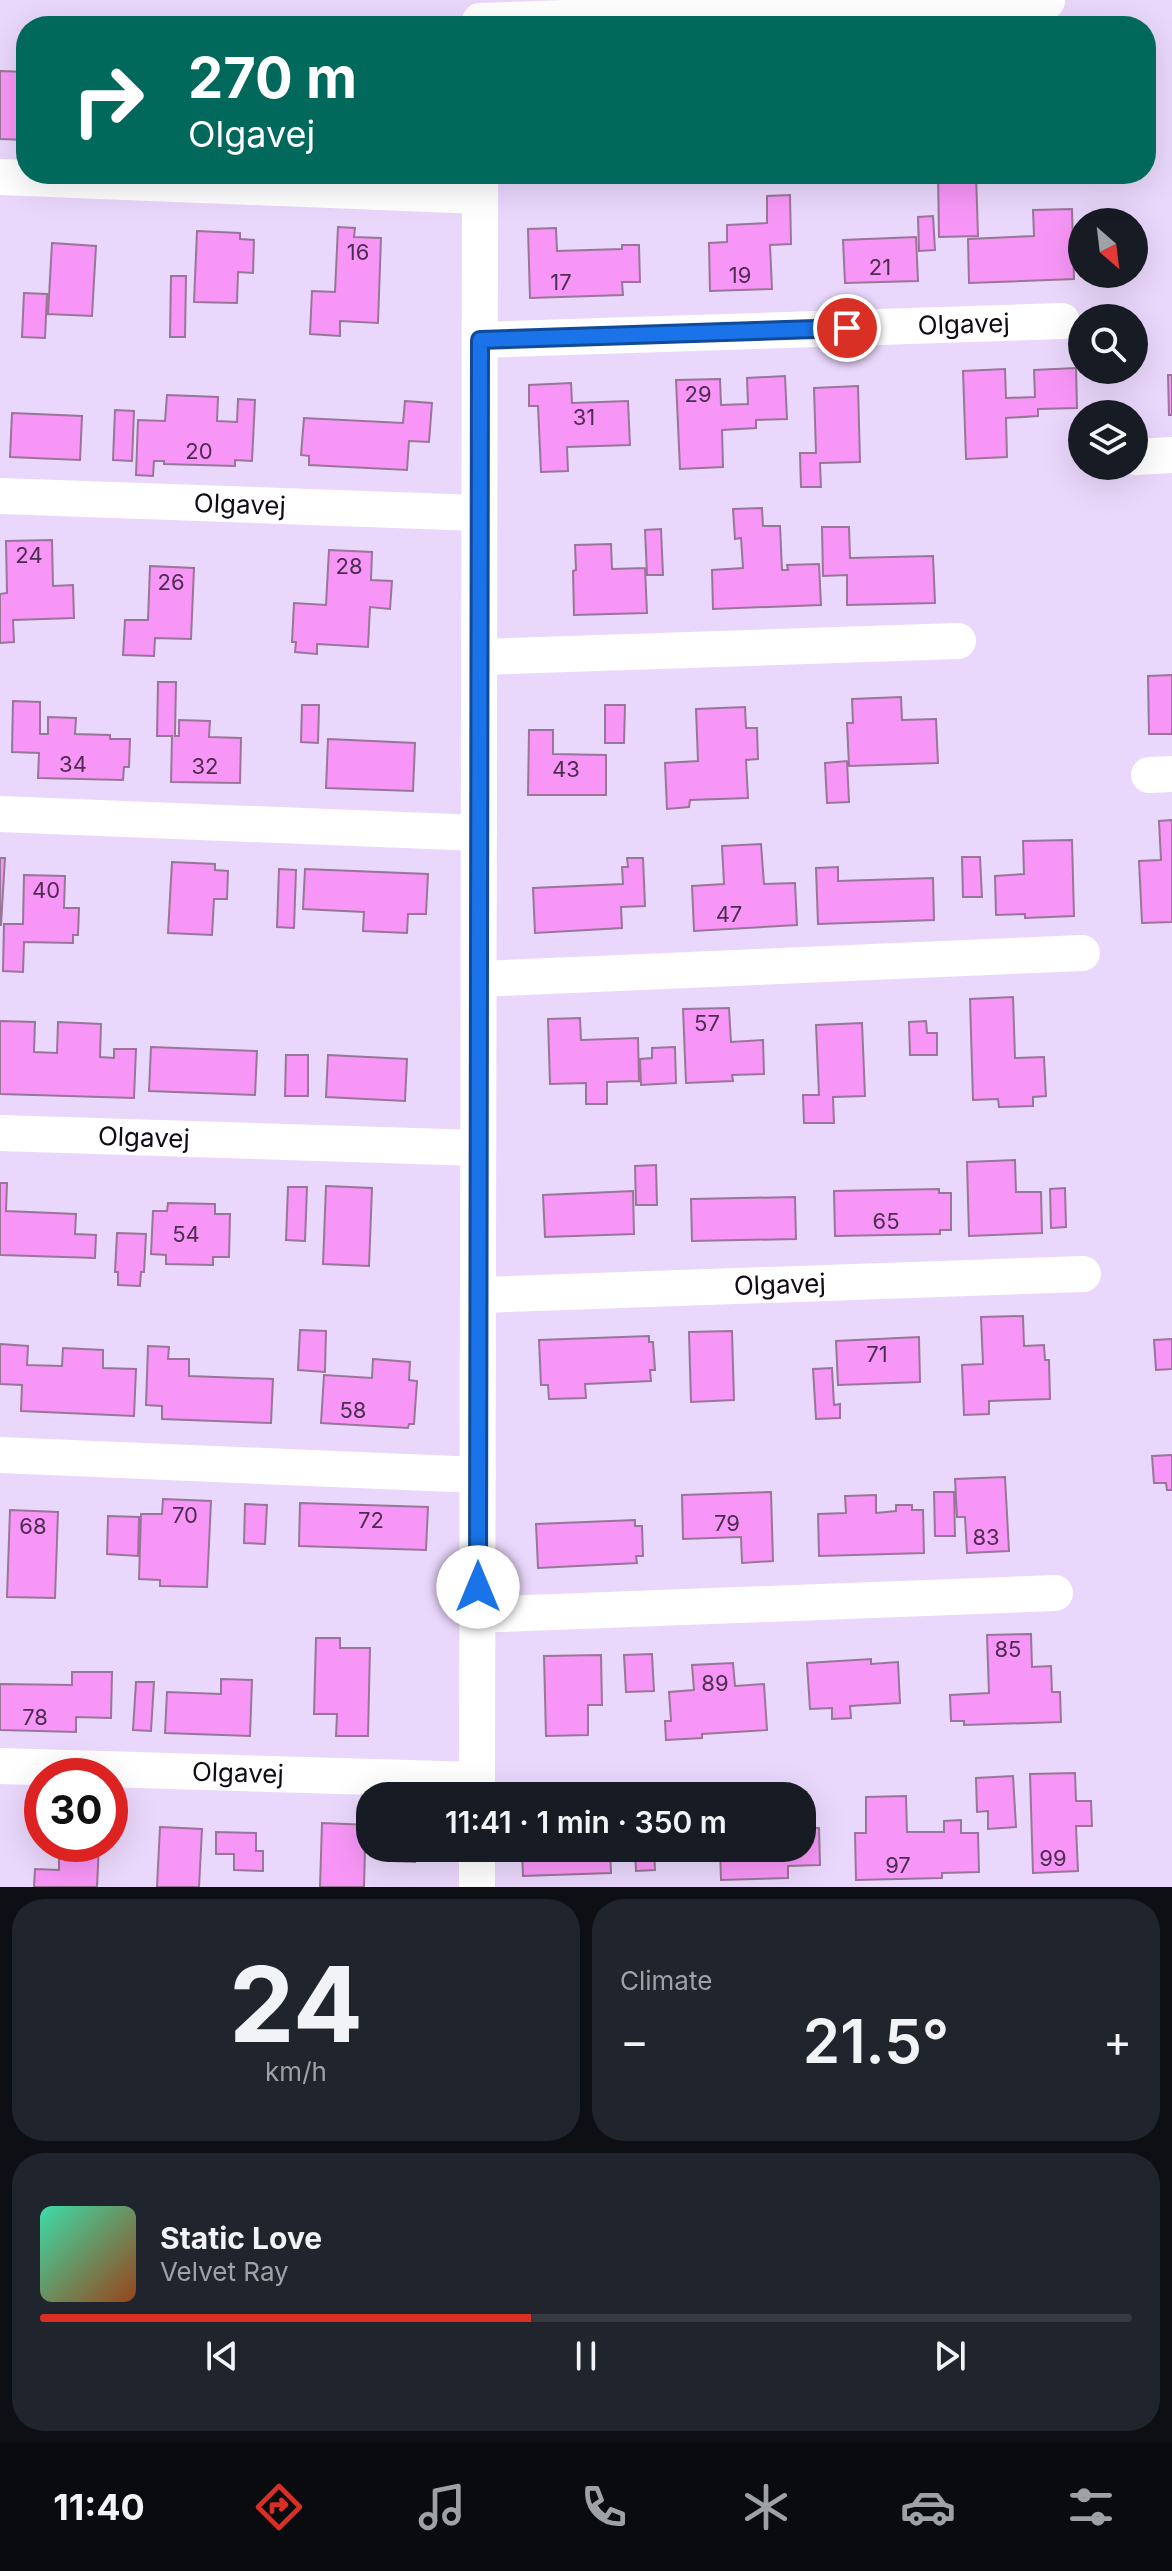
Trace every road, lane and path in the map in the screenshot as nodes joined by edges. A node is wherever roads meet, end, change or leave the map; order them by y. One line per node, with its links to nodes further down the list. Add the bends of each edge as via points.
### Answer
1 (1047, 1): 2 (street)
2 (480, 16)
3 (420, 184): 4 (street, Olgavej)
4 (480, 185): 6 (street, Olgavej)
5 (1062, 321): 6 (street, Olgavej)
6 (480, 340): 10 (street, Olgavej)
7 (1172, 455): 8 (street)
8 (1148, 456)
9 (0, 496): 10 (street, Olgavej)
10 (479, 513): 12 (street, Olgavej)
11 (958, 641): 12 (street)
12 (479, 657): 14 (street, Olgavej)
13 (0, 814): 14 (street)
14 (479, 833): 16 (street, Olgavej)
15 (1082, 953): 16 (street)
16 (479, 979): 18 (street, Olgavej)
17 (0, 1133): 18 (street, Olgavej)
18 (478, 1148): 20 (street, Olgavej)
19 (1083, 1274): 20 (street, Olgavej)
20 (478, 1295): 22 (street, Olgavej)
21 (0, 1455): 22 (street)
22 (478, 1475): 24 (street, Olgavej)
23 (1055, 1593): 24 (street)
24 (478, 1615): 27 (street, Olgavej)
25 (0, 1766): 26 (street, Olgavej)
26 (356, 1782)
27 (477, 1782)
28 (477, 1862): 29 (street)
29 (477, 1887)

